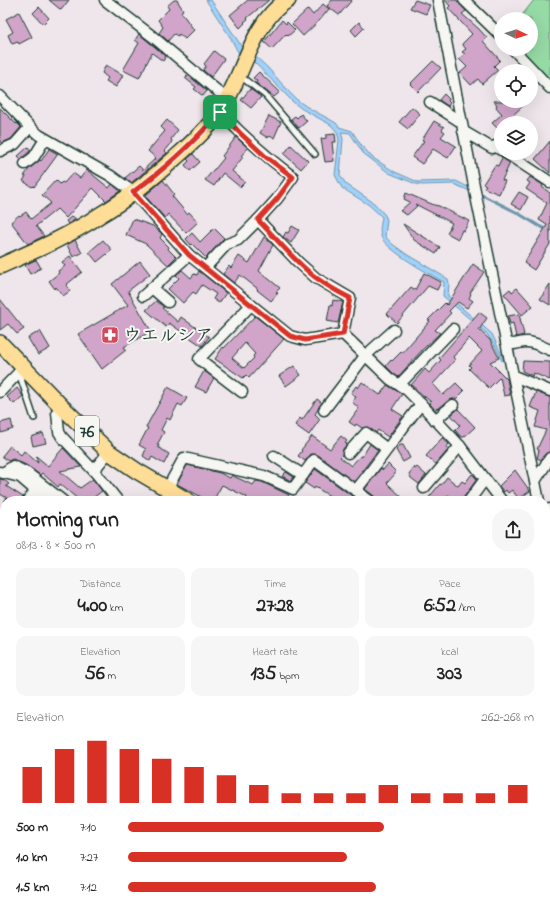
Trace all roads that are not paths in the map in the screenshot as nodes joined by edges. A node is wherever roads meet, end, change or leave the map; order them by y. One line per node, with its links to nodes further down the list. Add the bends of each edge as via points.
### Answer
1 (105, 0): 11 (street, via 152,36)
2 (288, 0): 7 (main road, via 263,26)
3 (438, 0): 12 (street)
4 (464, 0): 5 (street)
5 (494, 29)
6 (520, 56): 8 (street)
7 (239, 74): 11 (main road); 17 (lane, via 265,95)
8 (550, 88)
9 (0, 96): 13 (street)
10 (430, 102): 12 (street)
11 (224, 106): 21 (main road, via 185,149 156,176); 22 (street, via 240,133 293,177)
12 (462, 126): 15 (street, via 492,148); 34 (street)
13 (30, 127): 14 (street); 16 (street, via 15,144)
14 (45, 139): 19 (street, via 34,157); 21 (street, via 111,176)
15 (494, 147)
16 (0, 151)
17 (316, 154)
18 (517, 160): 20 (street)
19 (25, 164)
20 (550, 182)
21 (133, 192): 23 (street); 24 (main road, via 91,221 45,246)
22 (258, 220): 25 (street, via 238,240 227,244); 32 (street, via 316,278 350,298)
23 (189, 255): 25 (street); 26 (street)
24 (0, 266)
25 (206, 267): 29 (street)
26 (152, 288): 27 (street); 28 (street)
27 (143, 296)
28 (168, 302)
29 (251, 305): 32 (street, via 290,336 305,340); 42 (street, via 199,358)
30 (394, 330): 36 (street)
31 (453, 330): 39 (street)
32 (343, 334): 36 (street)
33 (0, 342): 37 (main road, 76)
34 (506, 342): 35 (street, via 512,345 526,341); 38 (street)
35 (550, 350)
36 (365, 356): 39 (street); 46 (street)
37 (22, 370): 41 (street); 45 (main road, 76); 47 (lane)
38 (514, 376): 40 (street); 59 (street)
39 (398, 385): 43 (street)
40 (550, 391)
41 (0, 392)
42 (242, 392)
43 (421, 404): 48 (street); 50 (street)
44 (453, 405): 48 (street)
45 (61, 406): 51 (main road, 76); 55 (street, via 57,412 62,437)
46 (324, 410)
47 (34, 418)
48 (435, 420): 49 (street)
49 (460, 446): 58 (street); 60 (street)
50 (388, 449): 52 (street, via 366,433); 62 (street)
51 (109, 452): 55 (street); 61 (main road, 76)
52 (348, 453)
53 (274, 456): 57 (street)
54 (550, 458): 59 (street)
55 (95, 472): 67 (street)
56 (2, 473): 63 (street, via 20,477); 66 (street, via 13,466 27,473)
57 (303, 475): 61 (street, via 293,489 264,476 184,458); 62 (street, via 314,460)
58 (484, 479): 70 (street); 71 (street)
59 (535, 481): 72 (street)
60 (424, 488)
61 (167, 489): 68 (main road, 76)
62 (356, 490): 69 (street)
63 (35, 491): 64 (street); 65 (street)
64 (32, 496)
65 (42, 496)
66 (57, 496)
67 (112, 496)
68 (179, 496)
69 (364, 496)
70 (472, 496)
71 (498, 496)
72 (538, 496)

